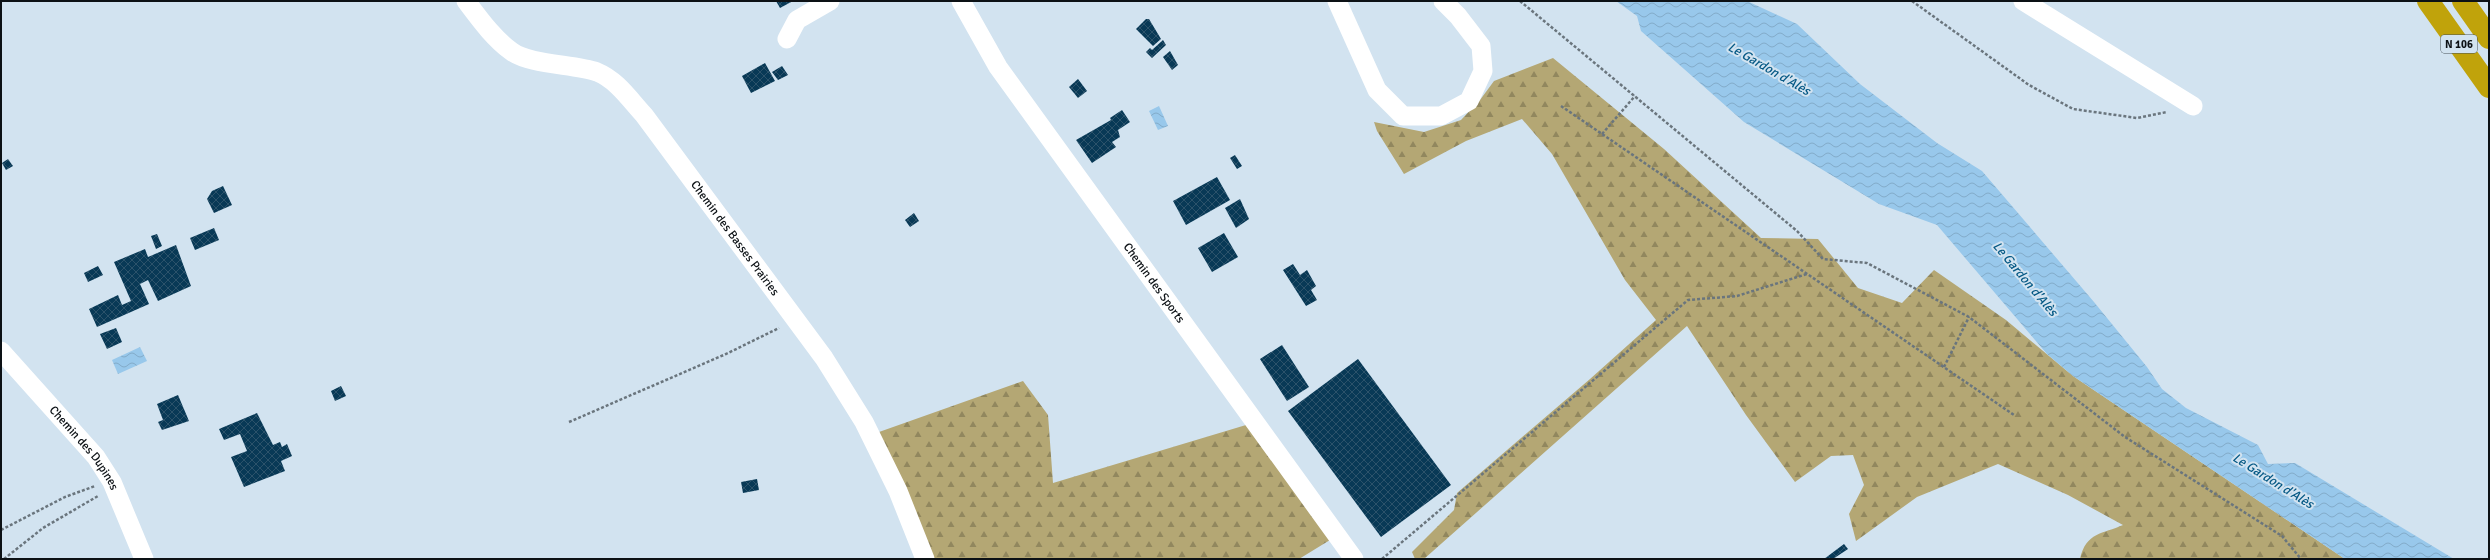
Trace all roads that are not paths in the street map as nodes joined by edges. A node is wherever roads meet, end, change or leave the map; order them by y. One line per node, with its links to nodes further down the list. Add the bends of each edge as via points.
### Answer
1 (466, 1): 15 (street, Chemin des Basses Prairies, via 484,25 512,52 541,61 597,72 616,84 644,115 824,358 864,422 898,491)
2 (830, 1): 10 (street, via 797,20)
3 (961, 1): 16 (street, Chemin des Sports, via 998,67)
4 (1337, 1): 5 (street, via 1377,90 1403,116 1441,116 1469,101 1483,71 1481,46)
5 (1443, 1)
6 (2023, 1): 12 (street)
7 (2428, 1): 11 (highway, N 106)
8 (2463, 1): 9 (highway, N 106)
9 (2489, 38)
10 (787, 39)
11 (2489, 87)
12 (2193, 106)
13 (1, 351): 14 (street, Chemin des Dupines, via 96,457 112,483)
14 (144, 559)
15 (925, 559)
16 (1354, 559)

